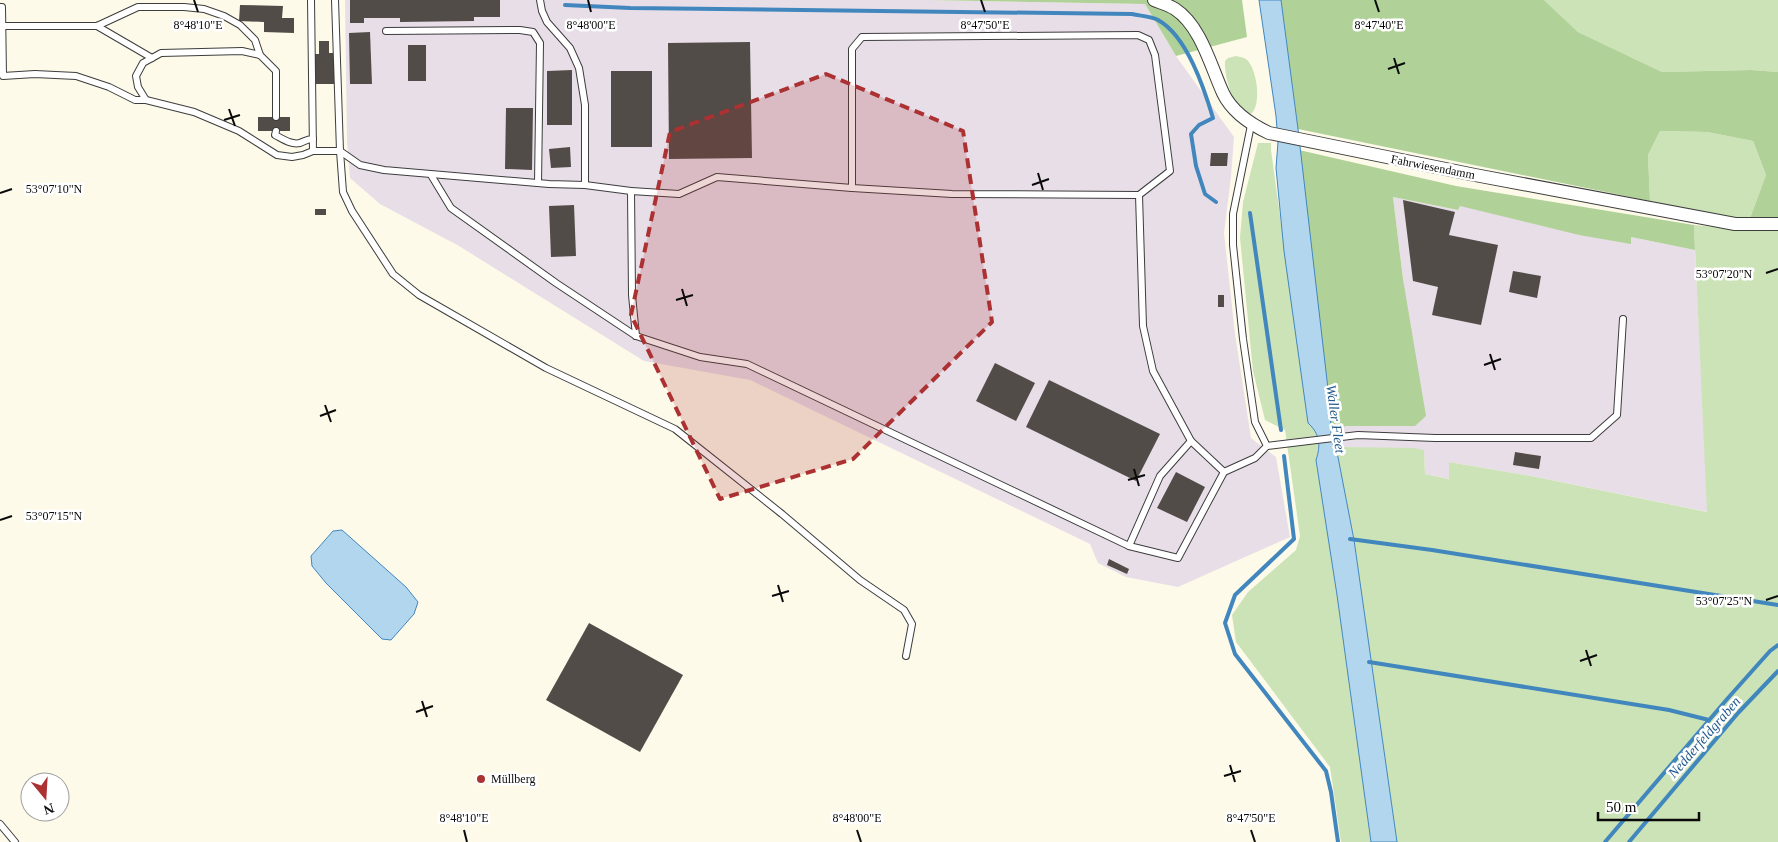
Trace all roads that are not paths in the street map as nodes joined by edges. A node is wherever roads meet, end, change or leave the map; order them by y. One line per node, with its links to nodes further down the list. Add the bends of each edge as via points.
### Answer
1 (311, 0): 15 (lane)
2 (336, 0): 17 (lane)
3 (540, 0): 20 (lane, via 547,22 570,48 579,68 585,105)
4 (1154, 0): 13 (street, Fahrwiesendamm, via 1176,10 1194,28 1224,94)
5 (0, 7): 6 (lane)
6 (2, 26): 7 (lane); 11 (lane, via 3,76 76,76 135,100)
7 (97, 26): 9 (lane, via 138,7 204,9 240,25 255,40); 10 (lane)
8 (386, 31): 19 (lane, via 533,32 540,43)
9 (260, 55): 10 (lane, via 242,51 161,53); 12 (lane, via 276,71)
10 (152, 58): 11 (lane, via 143,62 136,76)
11 (146, 100): 16 (lane, via 194,112 239,131 277,155 303,155)
12 (276, 117)
13 (1251, 125): 24 (street, Fahrwiesendamm, via 1300,140 1735,224); 28 (lane, via 1233,214 1233,244 1255,422)
14 (276, 131): 15 (lane, via 275,135 288,143)
15 (312, 139): 16 (lane)
16 (313, 151): 17 (lane)
17 (340, 151): 18 (lane, via 360,164); 31 (lane, via 343,192 393,274 418,295 546,368 675,429 860,580 904,610 912,624)
18 (431, 175): 19 (lane); 26 (lane, via 451,208)
19 (538, 183): 20 (lane)
20 (584, 185): 22 (lane)
21 (852, 188): 22 (lane, via 717,177 679,194); 23 (lane, via 952,194); 23 (lane, via 852,49 862,37 1138,35 1149,40 1155,55 1170,171)
22 (631, 191): 26 (lane, via 632,295)
23 (1139, 195): 27 (lane, via 1143,326 1153,371)
24 (1778, 224)
25 (1623, 319): 28 (lane, via 1617,415 1591,438 1358,435)
26 (636, 336): 30 (lane, via 700,358 747,364)
27 (1191, 441): 29 (lane); 30 (lane, via 1160,476)
28 (1267, 446): 29 (lane, via 1255,458)
29 (1224, 472): 30 (lane, via 1178,558)
30 (1129, 546)
31 (906, 656)
32 (0, 824): 33 (lane)
33 (15, 842)

